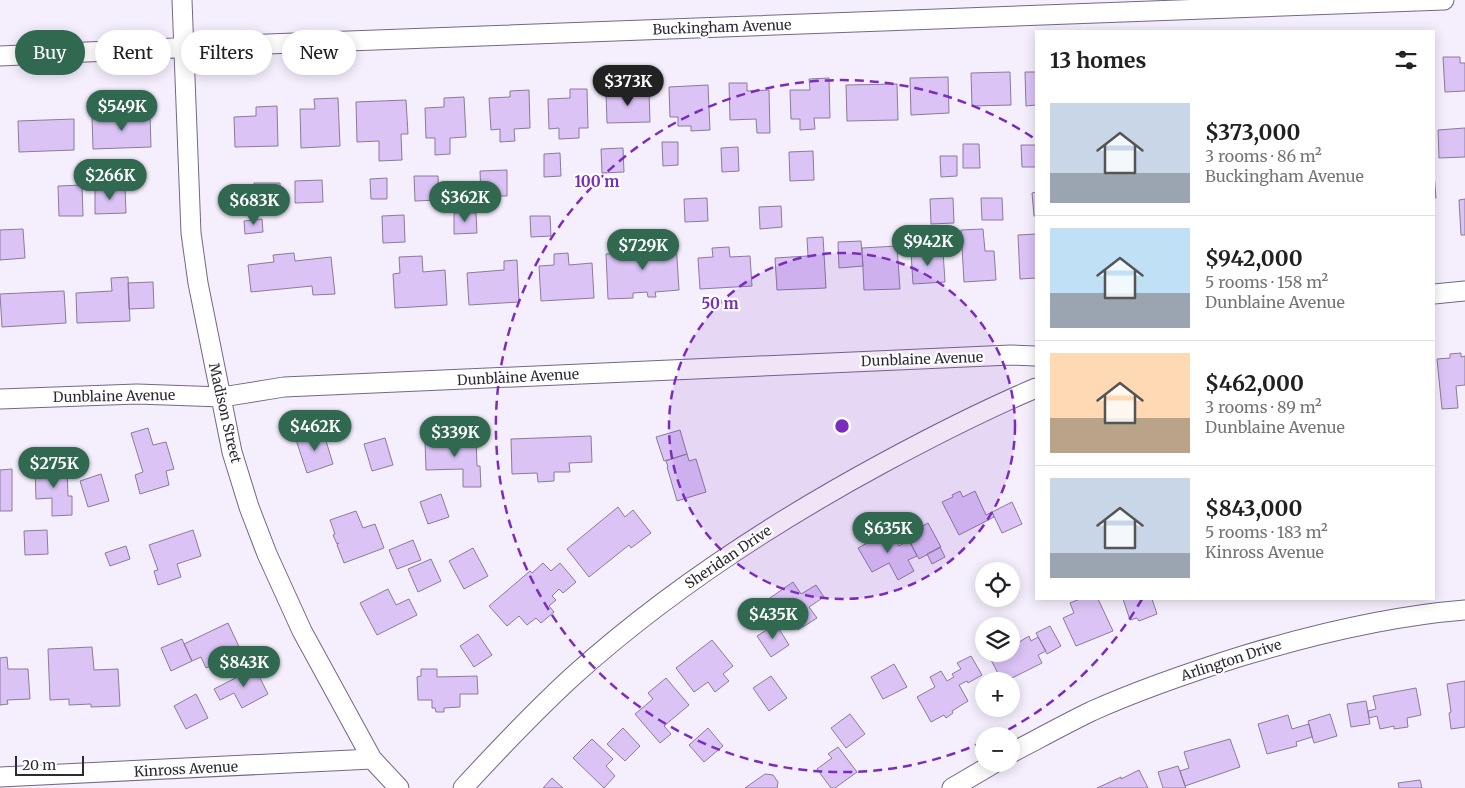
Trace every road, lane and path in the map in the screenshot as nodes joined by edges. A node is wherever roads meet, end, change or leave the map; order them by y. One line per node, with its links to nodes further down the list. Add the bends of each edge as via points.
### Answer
1 (182, 0): 3 (street, Madison Street)
2 (1444, 0): 4 (street, Buckingham Avenue)
3 (183, 30)
4 (272, 44)
5 (181, 47): 6 (street, Buckingham Avenue)
6 (0, 56)
7 (185, 75): 12 (street, Madison Street, via 191,233)
8 (1465, 291): 9 (street)
9 (1435, 294)
10 (1035, 356): 12 (street, Dunblaine Avenue, via 284,387)
11 (1035, 388): 20 (street, Sheridan Drive, via 935,435 851,480 759,534 700,574 572,678)
12 (222, 397): 13 (street, Dunblaine Avenue, via 137,394); 16 (street, Madison Street, via 232,452 267,554 302,632)
13 (0, 399)
14 (1465, 610): 15 (street, Arlington Drive, via 1325,632 1226,661 1092,711)
15 (1020, 748)
16 (372, 759): 18 (street, Kinross Avenue); 19 (street, Madison Street)
17 (979, 772): 21 (street)
18 (0, 777)
19 (399, 788)
20 (464, 788)
21 (952, 788)

